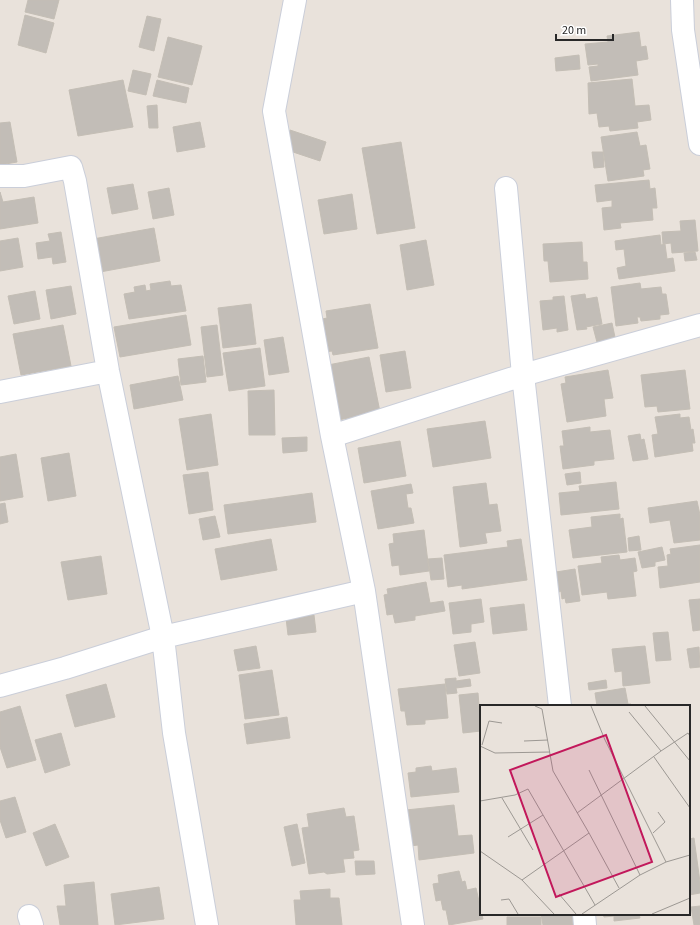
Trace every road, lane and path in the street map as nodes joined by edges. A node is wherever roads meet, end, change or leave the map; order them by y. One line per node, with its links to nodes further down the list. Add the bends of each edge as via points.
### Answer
1 (295, 0): 10 (street, via 274,111)
2 (682, 0): 3 (street)
3 (700, 144)
4 (0, 176): 7 (street, via 24,176 71,167)
5 (506, 188): 8 (street)
6 (700, 325): 8 (street)
7 (108, 371): 9 (street); 12 (street)
8 (523, 375): 10 (street); 14 (street)
9 (0, 392)
10 (332, 436): 11 (street)
11 (364, 591): 12 (street); 17 (street)
12 (163, 637): 13 (street); 16 (street, via 174,732)
13 (0, 686)
14 (560, 705)
15 (584, 915): 18 (street)
16 (207, 925)
17 (413, 925)
18 (585, 925)

